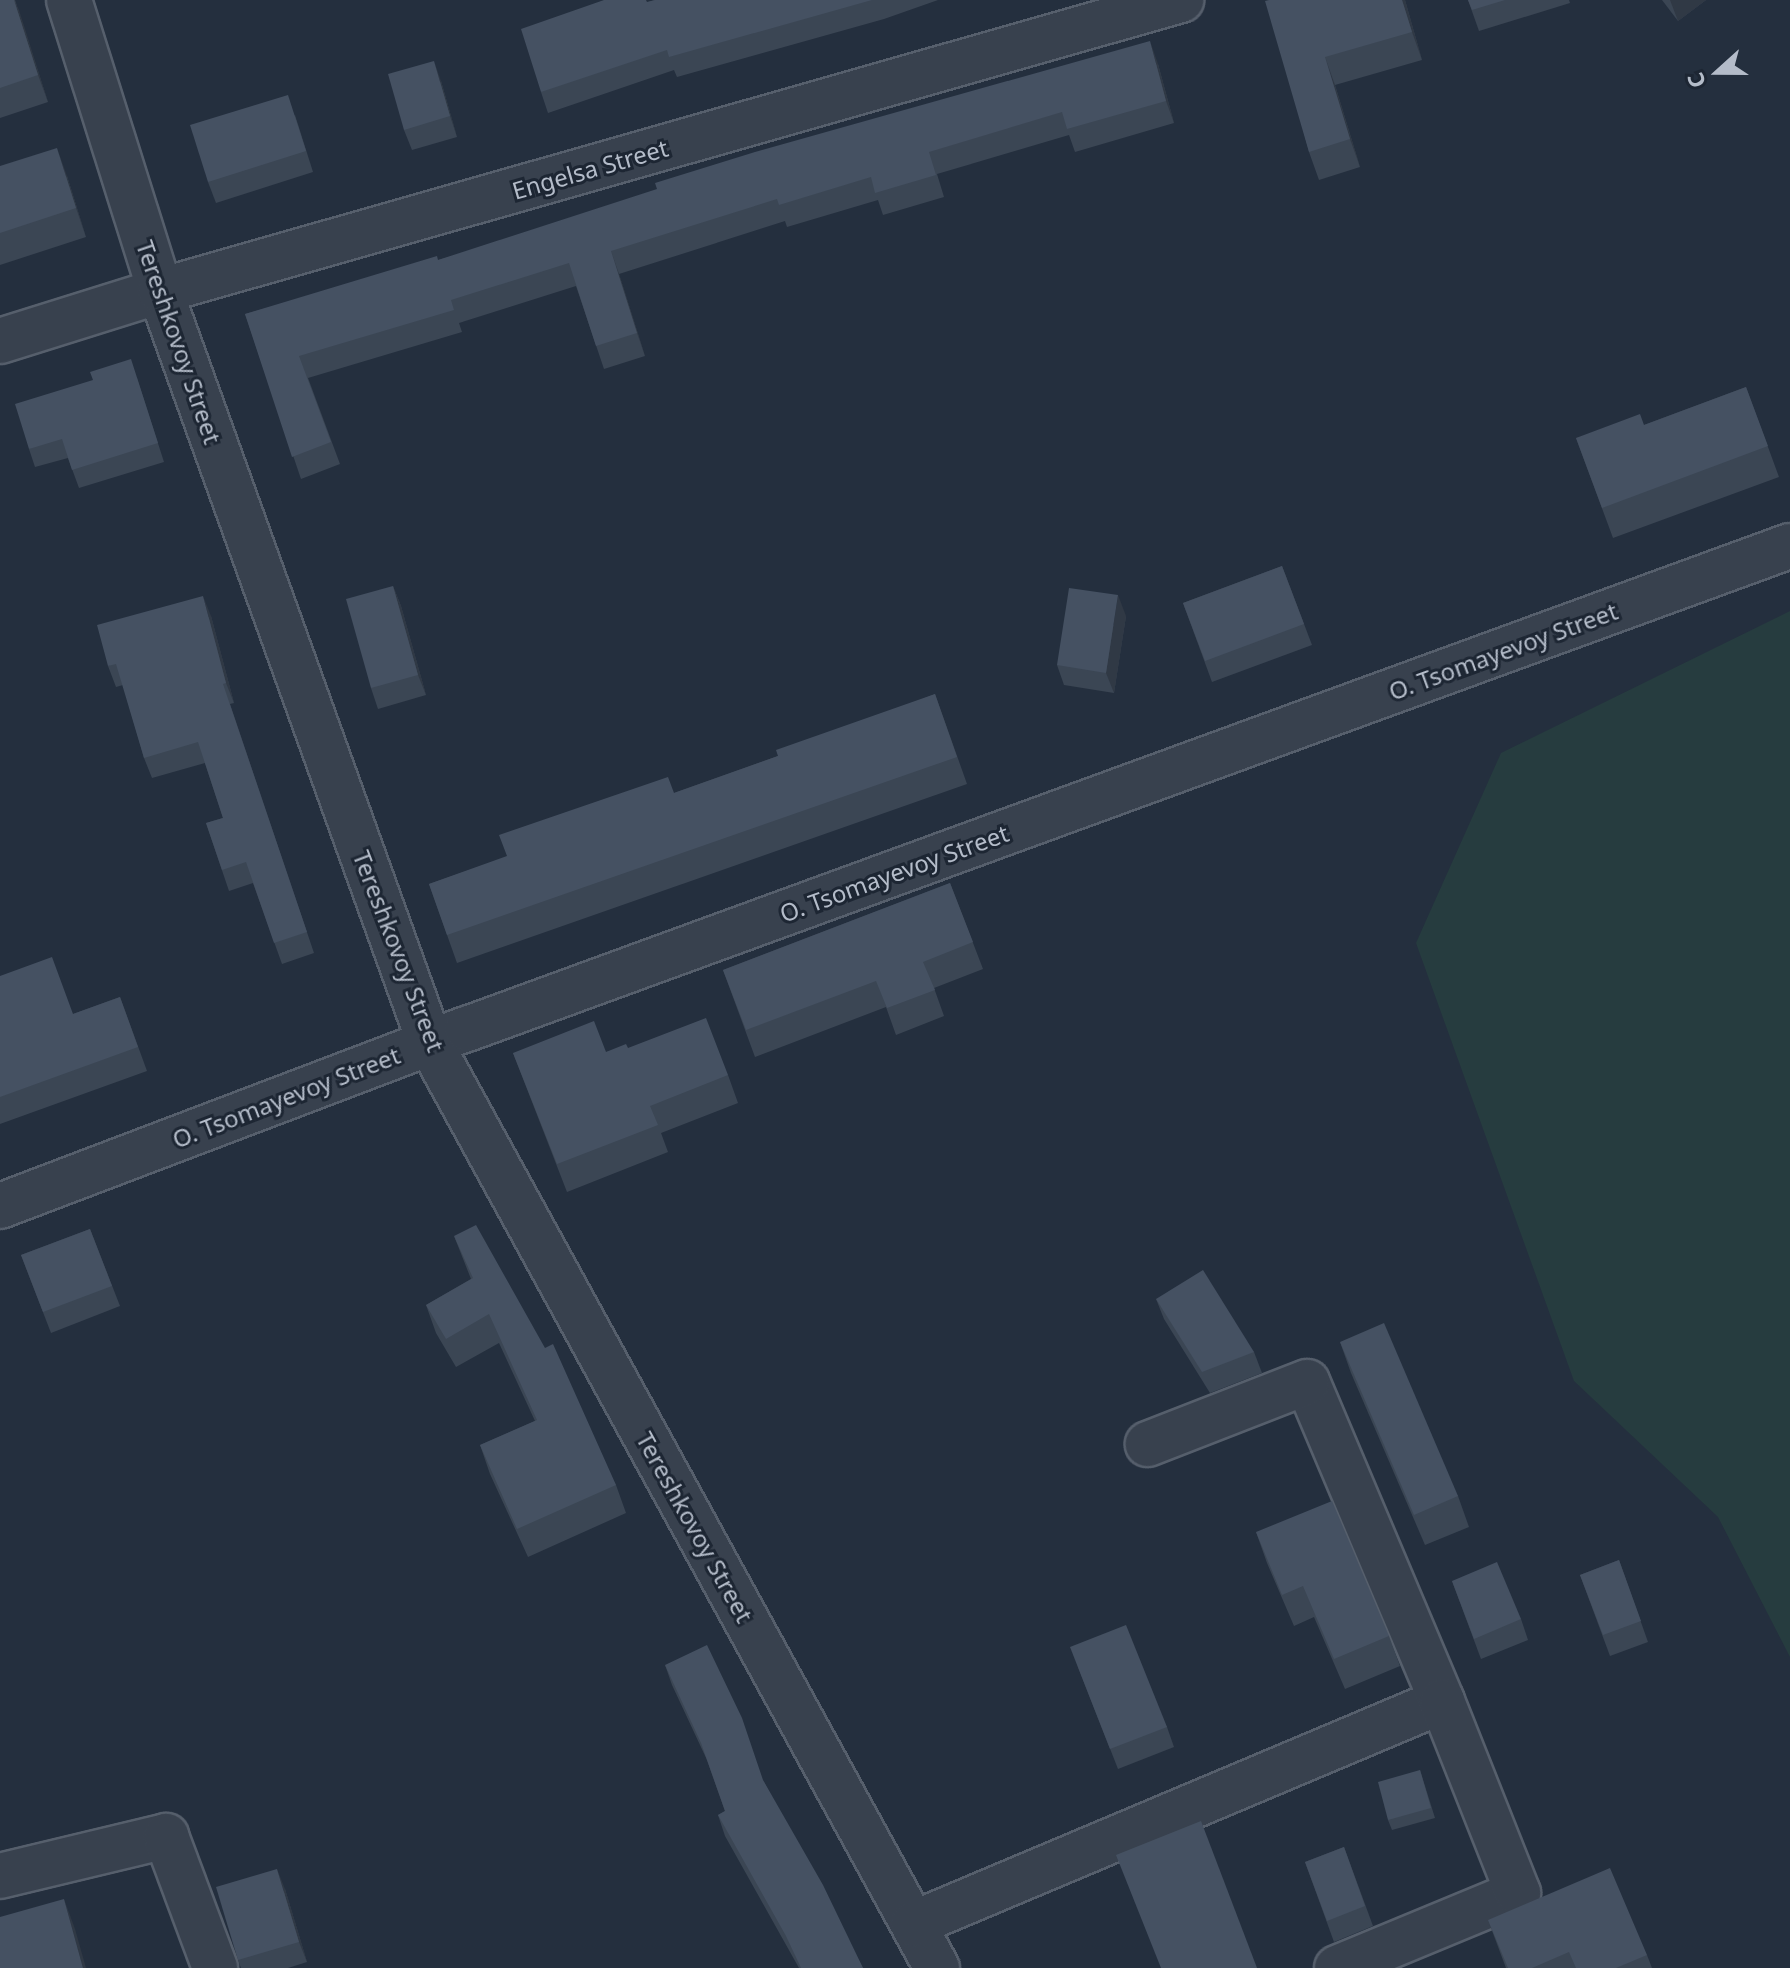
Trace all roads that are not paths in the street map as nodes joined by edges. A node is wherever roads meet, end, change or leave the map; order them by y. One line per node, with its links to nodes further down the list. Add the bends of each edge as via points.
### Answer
1 (69, 0): 3 (street, Tereshkovoy Street)
2 (1181, 0): 3 (street, Engelsa Street)
3 (160, 291): 4 (street, Engelsa Street); 6 (street, Tereshkovoy Street)
4 (0, 341)
5 (1790, 546): 6 (street, O. Tsomayevoy Street)
6 (430, 1043): 7 (street, O. Tsomayevoy Street); 11 (street, Tereshkovoy Street)
7 (0, 1206)
8 (1148, 1444): 9 (street, via 1307,1382)
9 (1442, 1701): 11 (street); 14 (street, via 1518,1893)
10 (0, 1876): 12 (street, via 166,1836)
11 (913, 1924): 13 (street, Tereshkovoy Street)
12 (215, 1968)
13 (937, 1968)
14 (1337, 1968)

